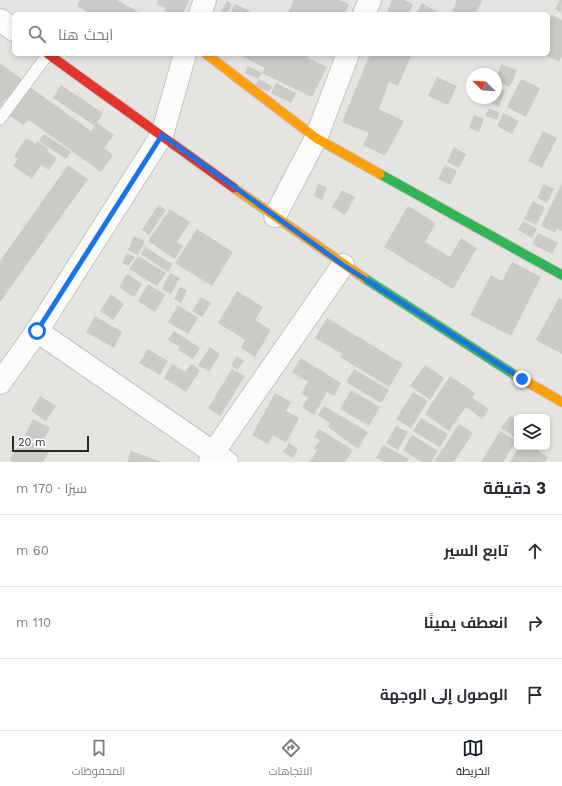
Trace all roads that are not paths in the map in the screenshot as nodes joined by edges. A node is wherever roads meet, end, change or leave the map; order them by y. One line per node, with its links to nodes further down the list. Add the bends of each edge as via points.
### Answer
1 (205, 0): 3 (street)
2 (370, 0): 4 (street)
3 (201, 12)
4 (365, 12)
5 (0, 20): 6 (street)
6 (12, 29)
7 (47, 56): 12 (lane)
8 (51, 56): 13 (street)
9 (184, 56): 13 (street)
10 (209, 56): 14 (street)
11 (347, 56): 14 (street)
12 (0, 119)
13 (162, 135): 15 (street); 18 (street)
14 (316, 138): 15 (street); 17 (street)
15 (275, 216): 16 (street)
16 (343, 265): 20 (street); 21 (street)
17 (562, 275)
18 (37, 331): 19 (street); 21 (street)
19 (0, 383)
20 (562, 402)
21 (216, 459)

